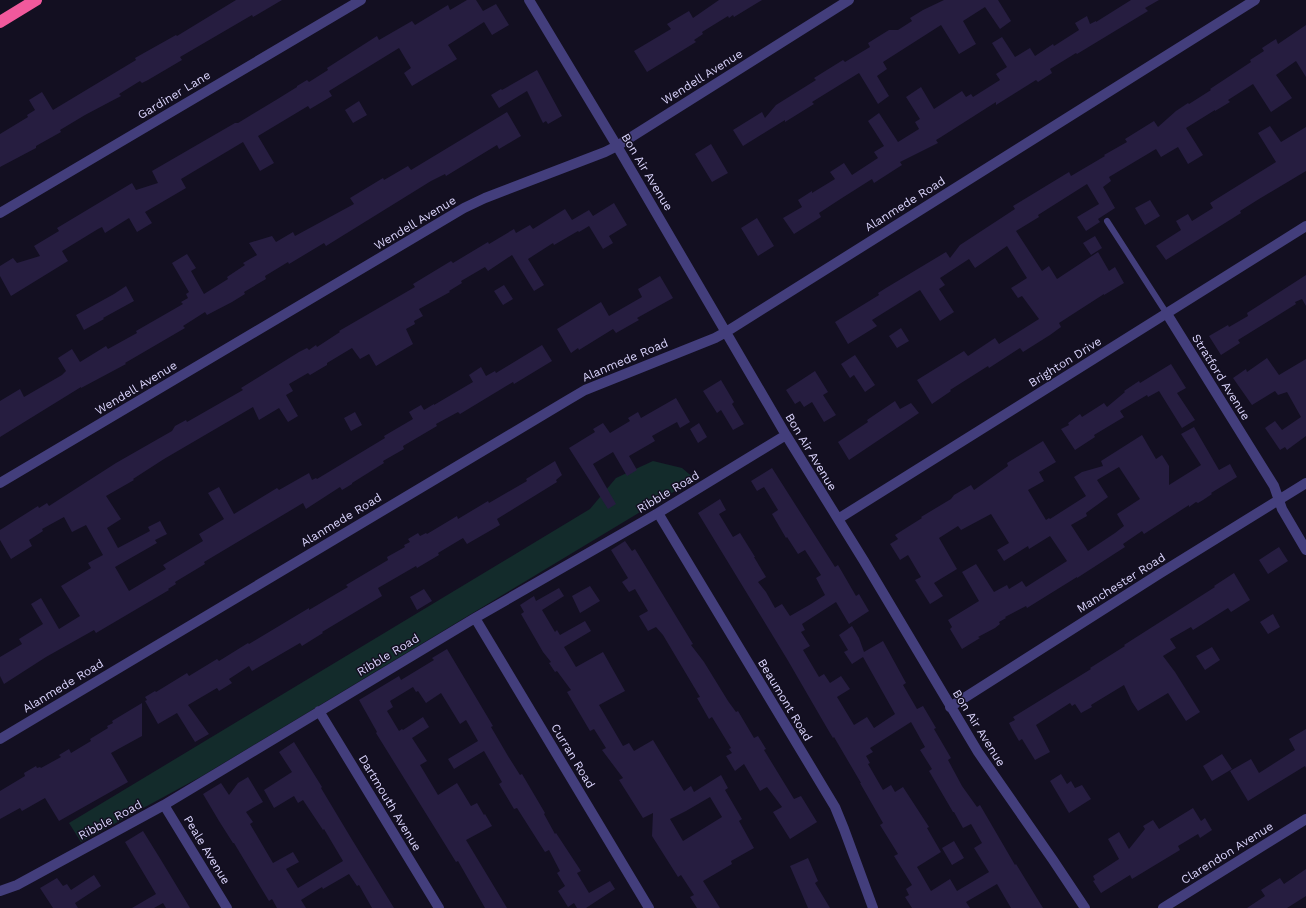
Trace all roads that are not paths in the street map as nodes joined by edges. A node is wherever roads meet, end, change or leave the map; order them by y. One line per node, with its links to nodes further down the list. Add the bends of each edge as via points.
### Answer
1 (36, 0): 6 (highway)
2 (361, 0): 8 (street, Gardiner Lane)
3 (529, 0): 7 (street, Bon Air Avenue)
4 (849, 0): 7 (street, Wendell Avenue)
5 (1255, 0): 12 (street, Alanmede Road)
6 (0, 22)
7 (617, 146): 12 (street, Bon Air Avenue); 14 (street, Wendell Avenue, via 464,208)
8 (0, 213)
9 (1107, 221): 11 (lane, Stratford Avenue)
10 (1306, 226): 11 (street, Brighton Drive)
11 (1167, 314): 16 (street, Stratford Avenue, via 1274,486); 18 (street, Brighton Drive)
12 (726, 332): 13 (street, Bon Air Avenue); 23 (street, Alanmede Road, via 585,390)
13 (786, 435): 17 (street, Ribble Road); 18 (street, Bon Air Avenue)
14 (0, 483)
15 (1306, 483): 16 (street, Manchester Road)
16 (1279, 501): 19 (street, Stratford Avenue); 21 (street, Manchester Road)
17 (658, 513): 20 (street, Ribble Road); 30 (street, Beaumont Road, via 835,807)
18 (838, 520): 21 (street, Bon Air Avenue)
19 (1306, 550)
20 (475, 618): 22 (street, Ribble Road); 29 (street, Curran Road)
21 (950, 707): 31 (street, Bon Air Avenue)
22 (319, 711): 24 (street, Ribble Road); 28 (street, Dartmouth Avenue)
23 (0, 739)
24 (164, 805): 26 (street, Ribble Road, via 17,885); 27 (street, Peale Avenue)
25 (1306, 820): 32 (street, Clarendon Avenue)
26 (0, 891)
27 (227, 908)
28 (439, 908)
29 (649, 908)
30 (873, 908)
31 (1085, 908)
32 (1163, 908)

